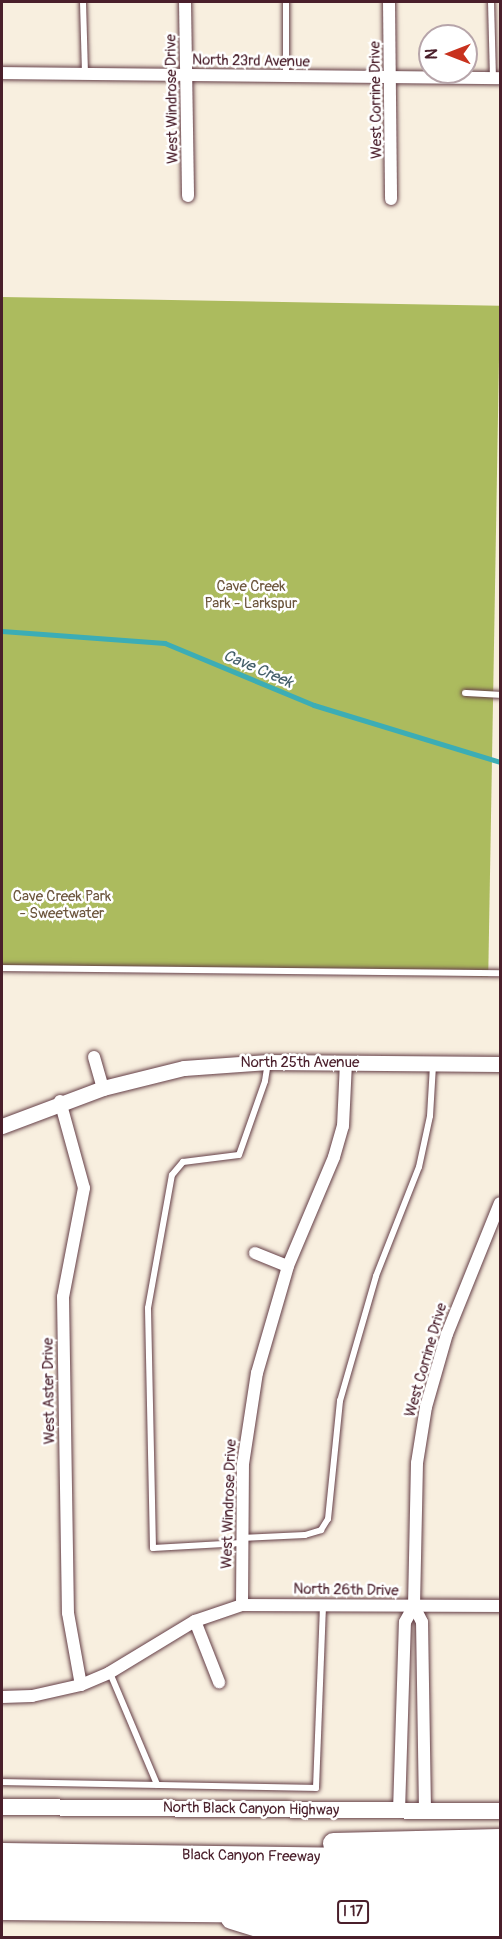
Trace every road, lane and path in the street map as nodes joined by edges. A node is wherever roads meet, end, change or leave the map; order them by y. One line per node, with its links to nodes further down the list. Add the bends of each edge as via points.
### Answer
1 (84, 2): 7 (lane)
2 (185, 2): 8 (street, West Windrose Drive)
3 (286, 2): 9 (lane)
4 (389, 2): 10 (street, West Corrine Drive)
5 (492, 2): 11 (lane)
6 (2, 73): 7 (street, North 23rd Avenue)
7 (85, 74): 8 (street, North 23rd Avenue)
8 (186, 75): 9 (street, North 23rd Avenue); 12 (street, West Windrose Drive)
9 (286, 76): 10 (street, North 23rd Avenue)
10 (390, 77): 11 (street, North 23rd Avenue); 13 (street, West Corrine Drive)
11 (497, 78)
12 (188, 196)
13 (392, 198)
14 (465, 693): 15 (lane)
15 (501, 695)
16 (2, 968): 17 (lane)
17 (501, 973)
18 (94, 1057): 23 (street)
19 (268, 1062): 20 (street, North 25th Avenue); 23 (street, North 25th Avenue, via 184,1068); 29 (lane, via 239,1155 183,1162 172,1175 148,1308 153,1548)
20 (346, 1063): 21 (street, North 25th Avenue); 28 (street, West Windrose Drive, via 343,1126)
21 (433, 1063): 22 (street, North 25th Avenue); 29 (lane, via 430,1116 419,1167 376,1276 340,1401 328,1519 321,1530 305,1535)
22 (501, 1064)
23 (103, 1088): 24 (street, North 25th Avenue)
24 (60, 1101): 25 (street, North 25th Avenue); 37 (street, West Aster Drive, via 84,1188 63,1297 68,1613)
25 (2, 1126)
26 (501, 1203): 32 (street, West Corrine Drive, via 458,1302 426,1407 417,1463)
27 (255, 1253): 28 (street)
28 (288, 1266): 29 (street, West Windrose Drive, via 260,1363 248,1425)
29 (241, 1541): 30 (street, West Windrose Drive)
30 (242, 1605): 31 (street, North 26th Drive); 34 (street, North 26th Drive)
31 (323, 1605): 32 (street, North 26th Drive); 40 (lane, via 316,1788)
32 (414, 1606): 33 (street, North 26th Drive); 42 (street, West Corrine Drive, via 405,1622); 43 (street, West Corrine Drive, via 422,1622)
33 (500, 1607)
34 (195, 1621): 35 (street, North 26th Drive); 36 (street)
35 (110, 1673): 37 (street, North 26th Drive); 40 (lane)
36 (219, 1682)
37 (81, 1685): 38 (street, North 26th Drive, via 32,1696)
38 (2, 1697)
39 (2, 1782): 40 (lane)
40 (157, 1784)
41 (2, 1807): 42 (main road, North Black Canyon Highway)
42 (399, 1811): 43 (main road, North Black Canyon Highway)
43 (425, 1811): 44 (main road, North Black Canyon Highway)
44 (501, 1811)
45 (501, 1839): 47 (highway, via 266,1845)
46 (2, 1853): 47 (highway, Black Canyon Freeway)
47 (205, 1855): 48 (highway, Black Canyon Freeway)
48 (501, 1860)
49 (2, 1872): 50 (highway)
50 (501, 1878)
51 (2, 1892): 52 (highway)
52 (501, 1896)
53 (2, 1909): 54 (highway, I 17)
54 (205, 1910): 55 (highway, I 17); 56 (highway, via 268,1929)
55 (501, 1914)
56 (501, 1933)

